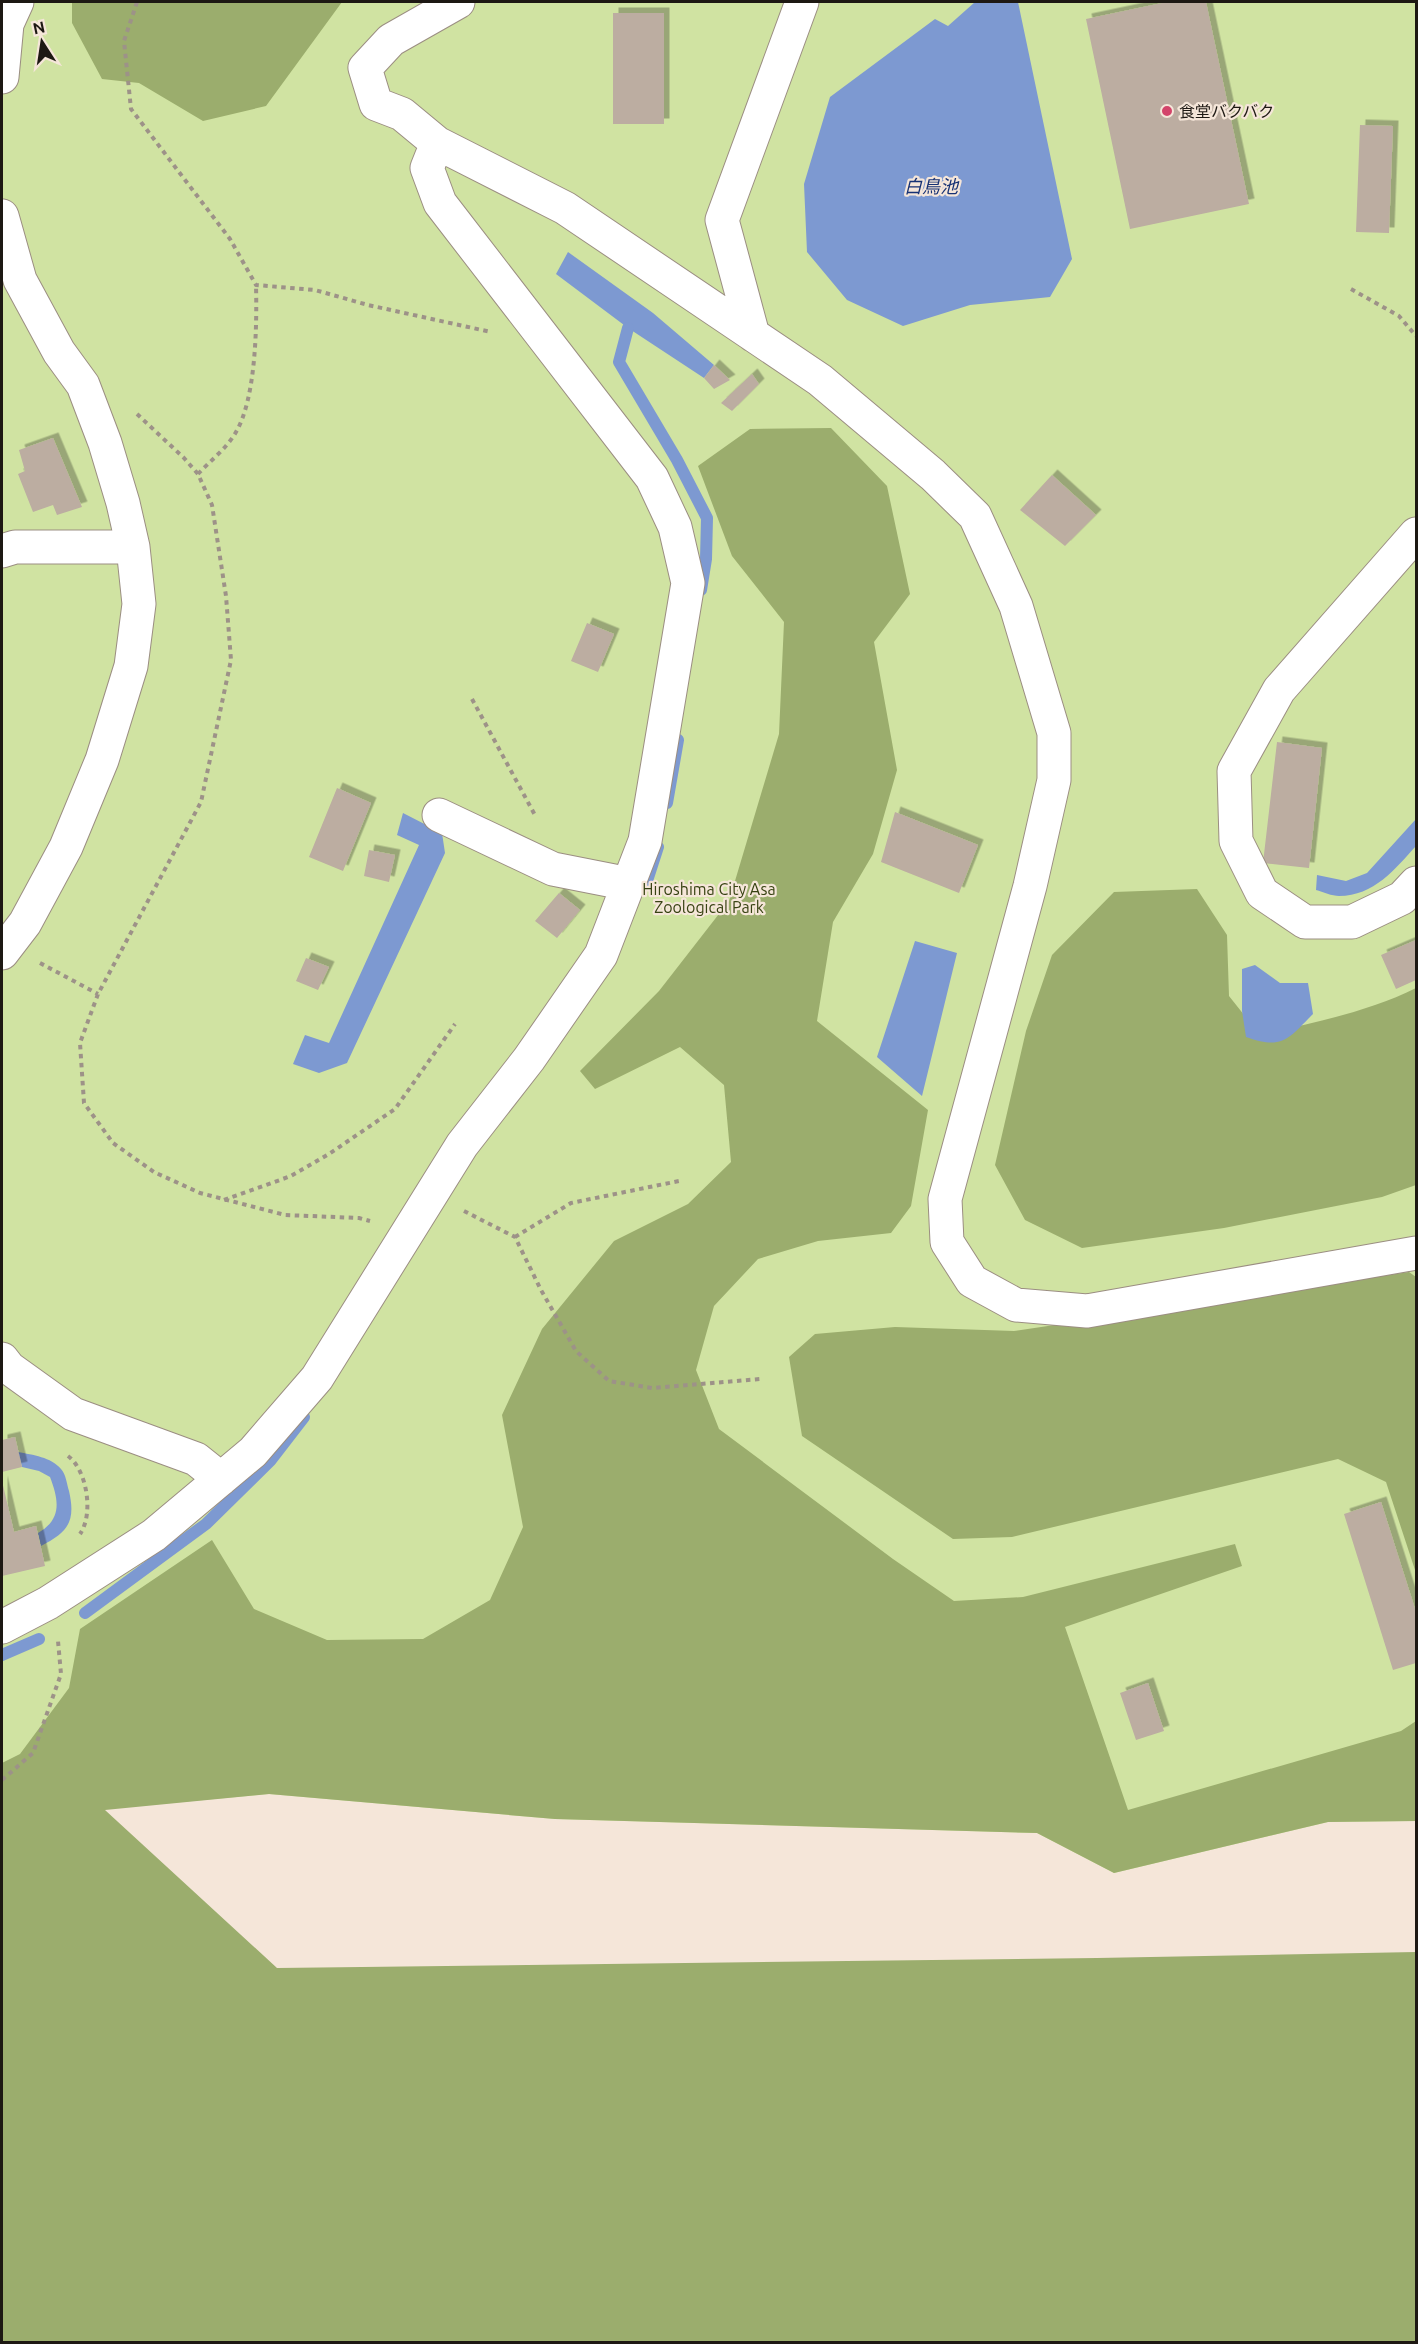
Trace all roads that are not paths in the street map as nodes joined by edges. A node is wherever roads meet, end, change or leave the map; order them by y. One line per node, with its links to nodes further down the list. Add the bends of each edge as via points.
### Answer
1 (458, 2): 5 (street, via 391,40 365,68 376,104 402,114)
2 (802, 2): 7 (street, via 722,220)
3 (9, 18): 4 (street)
4 (2, 77)
5 (437, 143): 7 (street, via 565,208); 13 (street, via 427,168 440,202 652,478 675,526 688,583 645,841)
6 (2, 216): 9 (street, via 20,280 59,352 83,385 105,442)
7 (753, 335): 15 (street, via 820,380 933,474 975,516 1016,606 1054,733 1054,780 1030,886 945,1199 947,1242 972,1281 1016,1305 1088,1311)
8 (1416, 534): 12 (street, via 1279,690 1234,771 1236,841 1262,893 1305,922 1352,922 1402,898)
9 (133, 547): 10 (street, via 15,547); 14 (street, via 140,604 131,666 102,760 66,848 25,923)
10 (2, 551)
11 (440, 815): 13 (street, via 553,869)
12 (1416, 883)
13 (628, 884): 17 (street, via 601,955 529,1059 462,1145 317,1378 253,1452)
14 (17, 956)
15 (1416, 1253)
16 (2, 1359): 17 (street, via 73,1414 196,1460)
17 (221, 1479): 18 (street, via 154,1535 48,1603)
18 (2, 1627)

